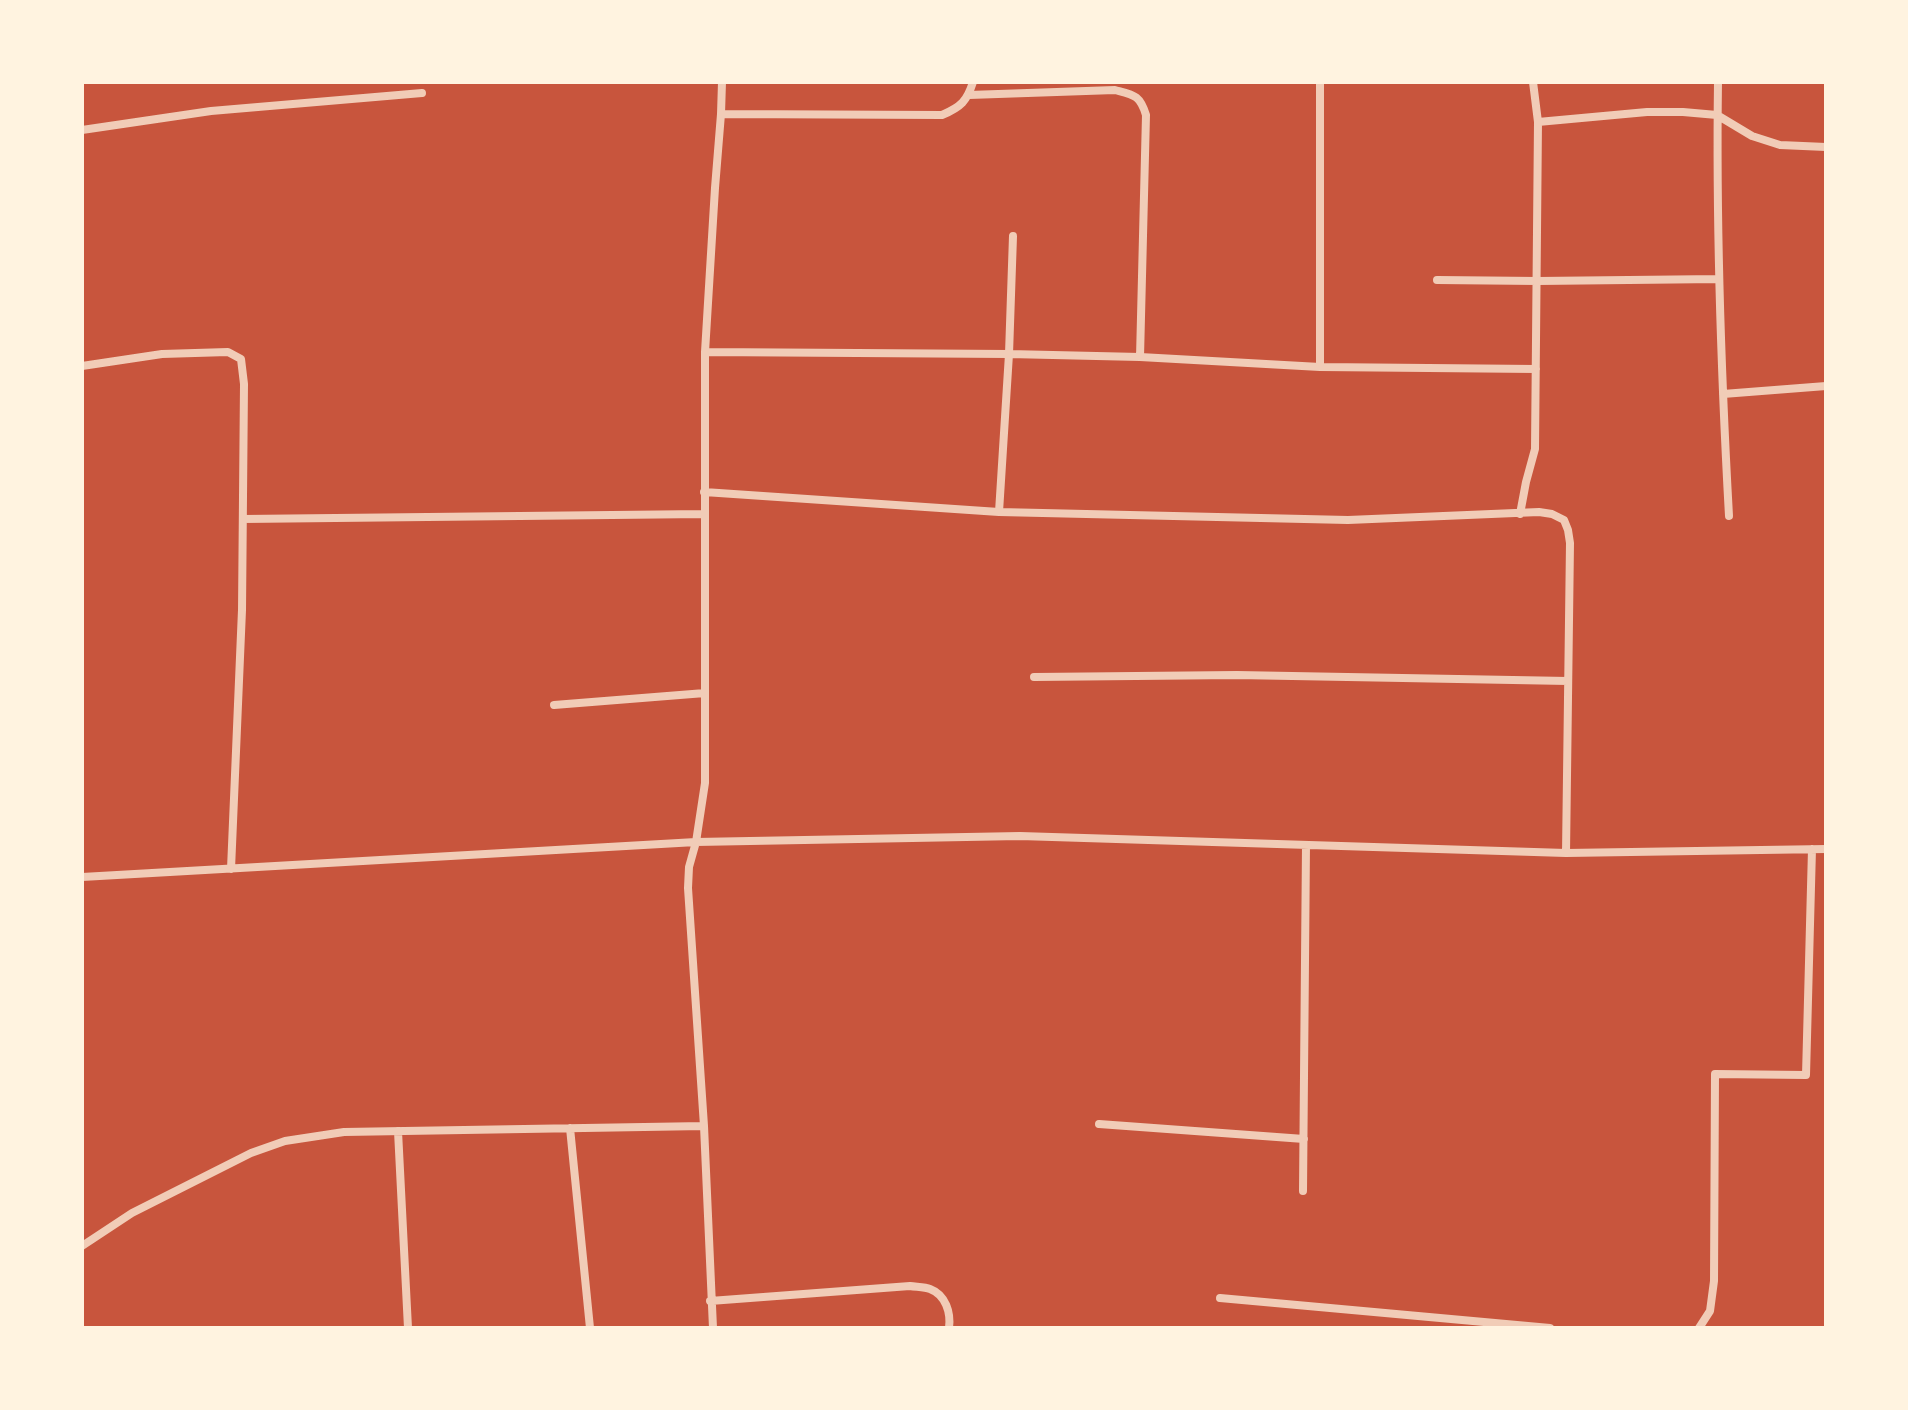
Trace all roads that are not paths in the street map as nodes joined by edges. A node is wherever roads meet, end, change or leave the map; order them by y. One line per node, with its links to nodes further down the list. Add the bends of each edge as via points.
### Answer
1 (722, 82): 8 (street)
2 (973, 82): 7 (street)
3 (1320, 82): 21 (street)
4 (1533, 82): 10 (street)
5 (1718, 82): 9 (street)
6 (422, 93): 11 (street, via 211,111)
7 (969, 95): 8 (street, via 957,109 942,115); 19 (street, via 1115,90 1142,102 1146,115)
8 (721, 114): 17 (street)
9 (1717, 115): 10 (street, via 1647,112); 12 (street, via 1780,145); 14 (street)
10 (1538, 122): 16 (street)
11 (82, 130)
12 (1826, 147)
13 (1013, 236): 18 (street)
14 (1719, 279): 16 (street); 24 (street)
15 (1437, 280): 16 (street)
16 (1538, 281): 22 (street)
17 (705, 352): 18 (street); 25 (street)
18 (1009, 354): 19 (street); 26 (street)
19 (1140, 357): 21 (street)
20 (82, 366): 30 (street, via 162,354 228,352 241,359)
21 (1320, 367): 22 (street)
22 (1536, 369): 28 (street, via 1535,449)
23 (1826, 386): 24 (street)
24 (1723, 394): 29 (street)
25 (704, 492): 26 (street); 27 (street)
26 (999, 512): 28 (street, via 1348,520)
27 (704, 514): 30 (street); 33 (street)
28 (1520, 514): 32 (street, via 1552,514 1564,520 1568,530)
29 (1729, 516)
30 (243, 519): 40 (street)
31 (1034, 677): 32 (street)
32 (1568, 681): 39 (street)
33 (705, 693): 34 (street); 35 (street, via 705,783)
34 (554, 705)
35 (696, 842): 36 (street, via 1020,836); 40 (street); 43 (street, via 688,888)
36 (1306, 845): 39 (street); 46 (street)
37 (1812, 849): 38 (street); 39 (street); 56 (street, via 1806,1075 1715,1074 1714,1281 1710,1311)
38 (1826, 849)
39 (1566, 853)
40 (231, 869): 41 (street)
41 (82, 877)
42 (1099, 1124): 46 (street)
43 (704, 1126): 44 (street); 50 (street)
44 (570, 1128): 45 (street); 52 (street)
45 (398, 1131): 48 (street, via 344,1132 285,1141 251,1153 132,1213); 51 (street)
46 (1304, 1139): 47 (street)
47 (1303, 1191)
48 (82, 1246)
49 (1220, 1298): 55 (street)
50 (710, 1301): 53 (street); 54 (street, via 910,1286 932,1289 946,1302)
51 (408, 1328)
52 (590, 1328)
53 (713, 1328)
54 (949, 1328)
55 (1550, 1328)
56 (1699, 1328)

